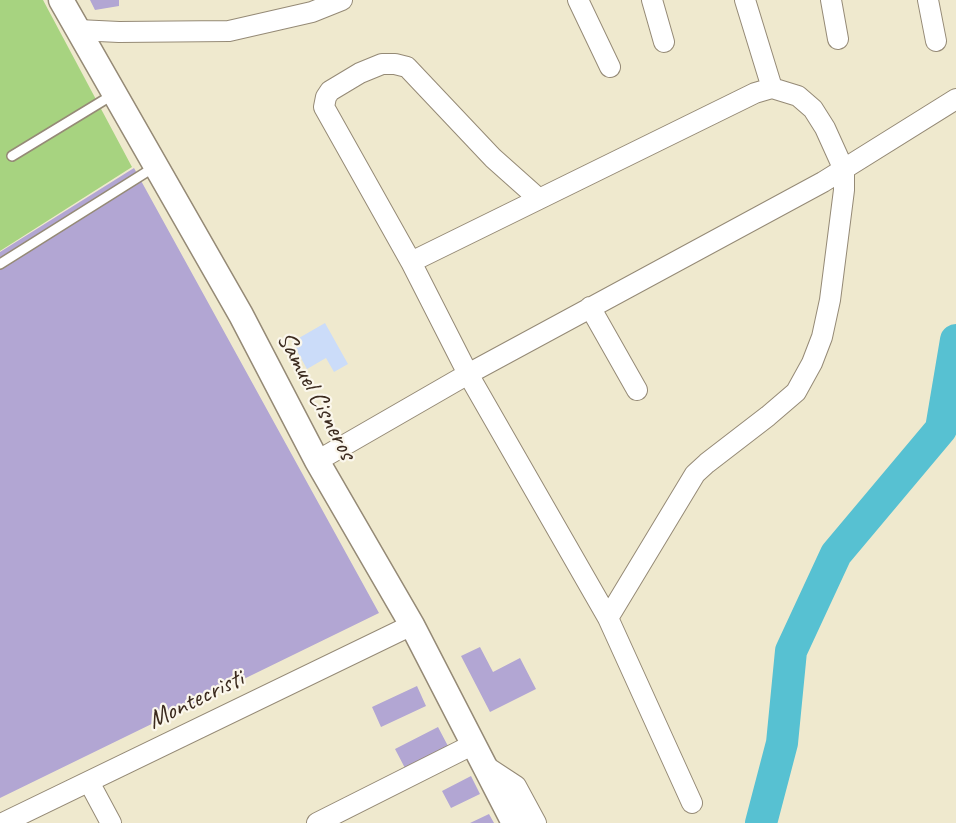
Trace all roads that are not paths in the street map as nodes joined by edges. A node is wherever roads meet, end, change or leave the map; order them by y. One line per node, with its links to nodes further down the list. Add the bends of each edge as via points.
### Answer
1 (61, 0): 8 (street, Samuel Cisneros)
2 (340, 0): 8 (street, via 312,12 229,30)
3 (578, 0): 12 (street)
4 (652, 0): 11 (street)
5 (745, 0): 13 (street)
6 (831, 0): 9 (street)
7 (928, 0): 10 (street)
8 (78, 30): 14 (street, Samuel Cisneros)
9 (838, 39)
10 (936, 41)
11 (664, 42)
12 (610, 67)
13 (772, 88): 18 (street, via 798,96 813,109); 19 (street)
14 (114, 94): 16 (lane); 17 (street, Samuel Cisneros)
15 (956, 99): 18 (street)
16 (12, 156)
17 (156, 166): 21 (lane); 25 (street, Samuel Cisneros, via 241,315)
18 (844, 170): 22 (street); 26 (street, via 830,300 812,363 796,392 695,474)
19 (539, 199): 20 (street); 20 (street, via 485,151 407,67 382,64 360,73 330,91 324,107)
20 (411, 262): 23 (street)
21 (0, 264)
22 (590, 307): 23 (street); 24 (street)
23 (468, 374): 25 (street); 26 (street)
24 (637, 390)
25 (317, 461): 27 (street, Samuel Cisneros)
26 (608, 618): 30 (street)
27 (412, 625): 28 (street, Samuel Cisneros); 29 (street, Montecristi)
28 (479, 754): 33 (street); 34 (street, Samuel Cisneros); 35 (street, via 516,786)
29 (89, 782): 31 (street, Montecristi); 32 (street)
30 (692, 803)
31 (3, 823)
32 (111, 823)
33 (317, 823)
34 (514, 823)
35 (536, 823)

